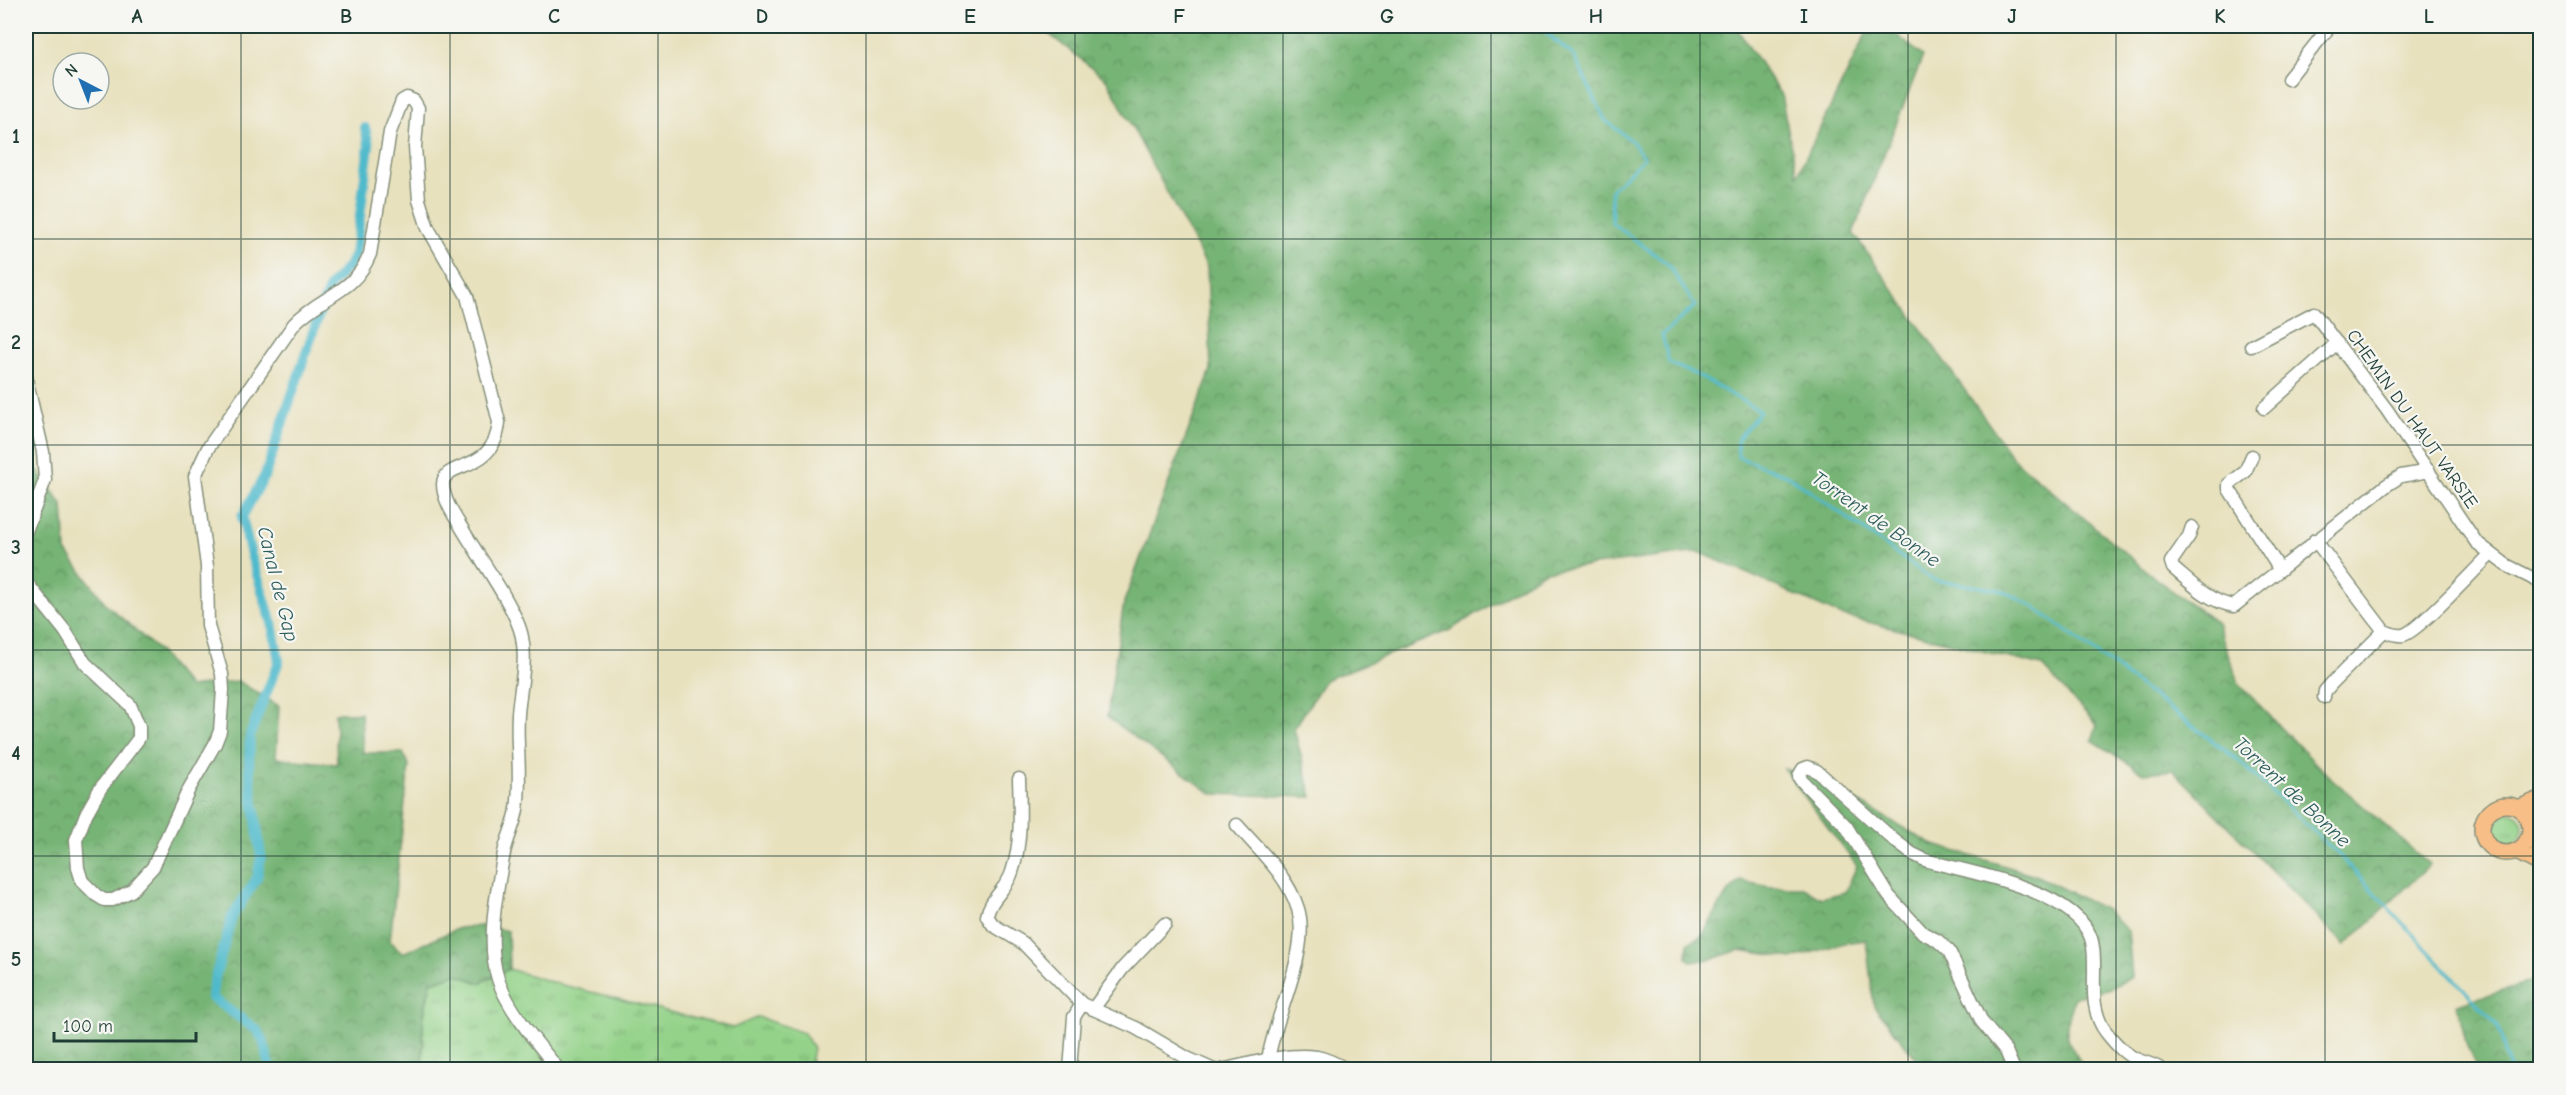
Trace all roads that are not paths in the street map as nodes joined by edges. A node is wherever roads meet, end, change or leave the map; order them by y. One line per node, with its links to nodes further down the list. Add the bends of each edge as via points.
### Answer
1 (2330, 26): 2 (street)
2 (2288, 79)
3 (2337, 343): 4 (street, CHEMIN DU HAUT VARSIE, via 2314,314); 6 (street); 8 (street, CHEMIN DU HAUT VARSIE)
4 (2251, 346)
5 (26, 378): 10 (street, via 43,452 45,480)
6 (2264, 408)
7 (2252, 456): 13 (street, via 2245,472 2229,484 2229,489)
8 (2429, 471): 11 (street, via 2401,476); 12 (street, CHEMIN DU HAUT VARSIE, via 2476,542)
9 (2192, 527): 13 (street, via 2171,562 2173,568 2221,604 2234,606)
10 (26, 531)
11 (2315, 540): 13 (street); 16 (street)
12 (2490, 555): 15 (street, CHEMIN DU HAUT VARSIE); 16 (street, via 2405,635)
13 (2280, 570)
14 (26, 582): 30 (street, via 85,663 130,705 139,726 139,738 100,789 76,840 82,881 104,900 113,900 131,891 153,867 220,731 223,690 220,663 208,626 207,566 195,476 198,466 294,324 355,280 366,264 390,132 402,101 411,98 418,108 419,200 428,228 467,296 499,422 489,452 453,470 443,486 453,514 514,615 525,655 518,715 517,811 504,851 495,910 495,963 505,995)
15 (2541, 582)
16 (2384, 631): 17 (street, via 2331,683)
17 (2324, 697)
18 (1019, 779): 28 (street, via 1021,826 1012,874 989,904 987,916 993,925 1023,943)
19 (2541, 799): 20 (main road)
20 (2517, 808): 23 (main road, via 2524,812); 25 (main road, via 2495,808 2482,827 2490,847 2503,853)
21 (2541, 811): 23 (main road)
22 (1237, 825): 29 (street, via 1275,867 1298,909 1301,926 1293,972)
23 (2530, 830): 24 (main road); 25 (main road, via 2522,848)
24 (2541, 850)
25 (2515, 851): 26 (main road)
26 (2541, 864)
27 (1165, 924): 28 (street)
28 (1088, 1007): 31 (street, via 1074,1017); 32 (street)
29 (1268, 1060): 33 (street); 34 (street, via 1320,1058)
30 (559, 1070)
31 (1070, 1070)
32 (1214, 1070)
33 (1222, 1070)
34 (1348, 1070)
35 (2014, 1070): 36 (street, via 2006,1051 1982,1022 1949,951 1923,933 1889,896 1846,826 1800,779 1803,769 1817,771 1911,853 2023,886 2069,910 2088,932 2093,945 2098,1021 2125,1052)
36 (2162, 1070)

